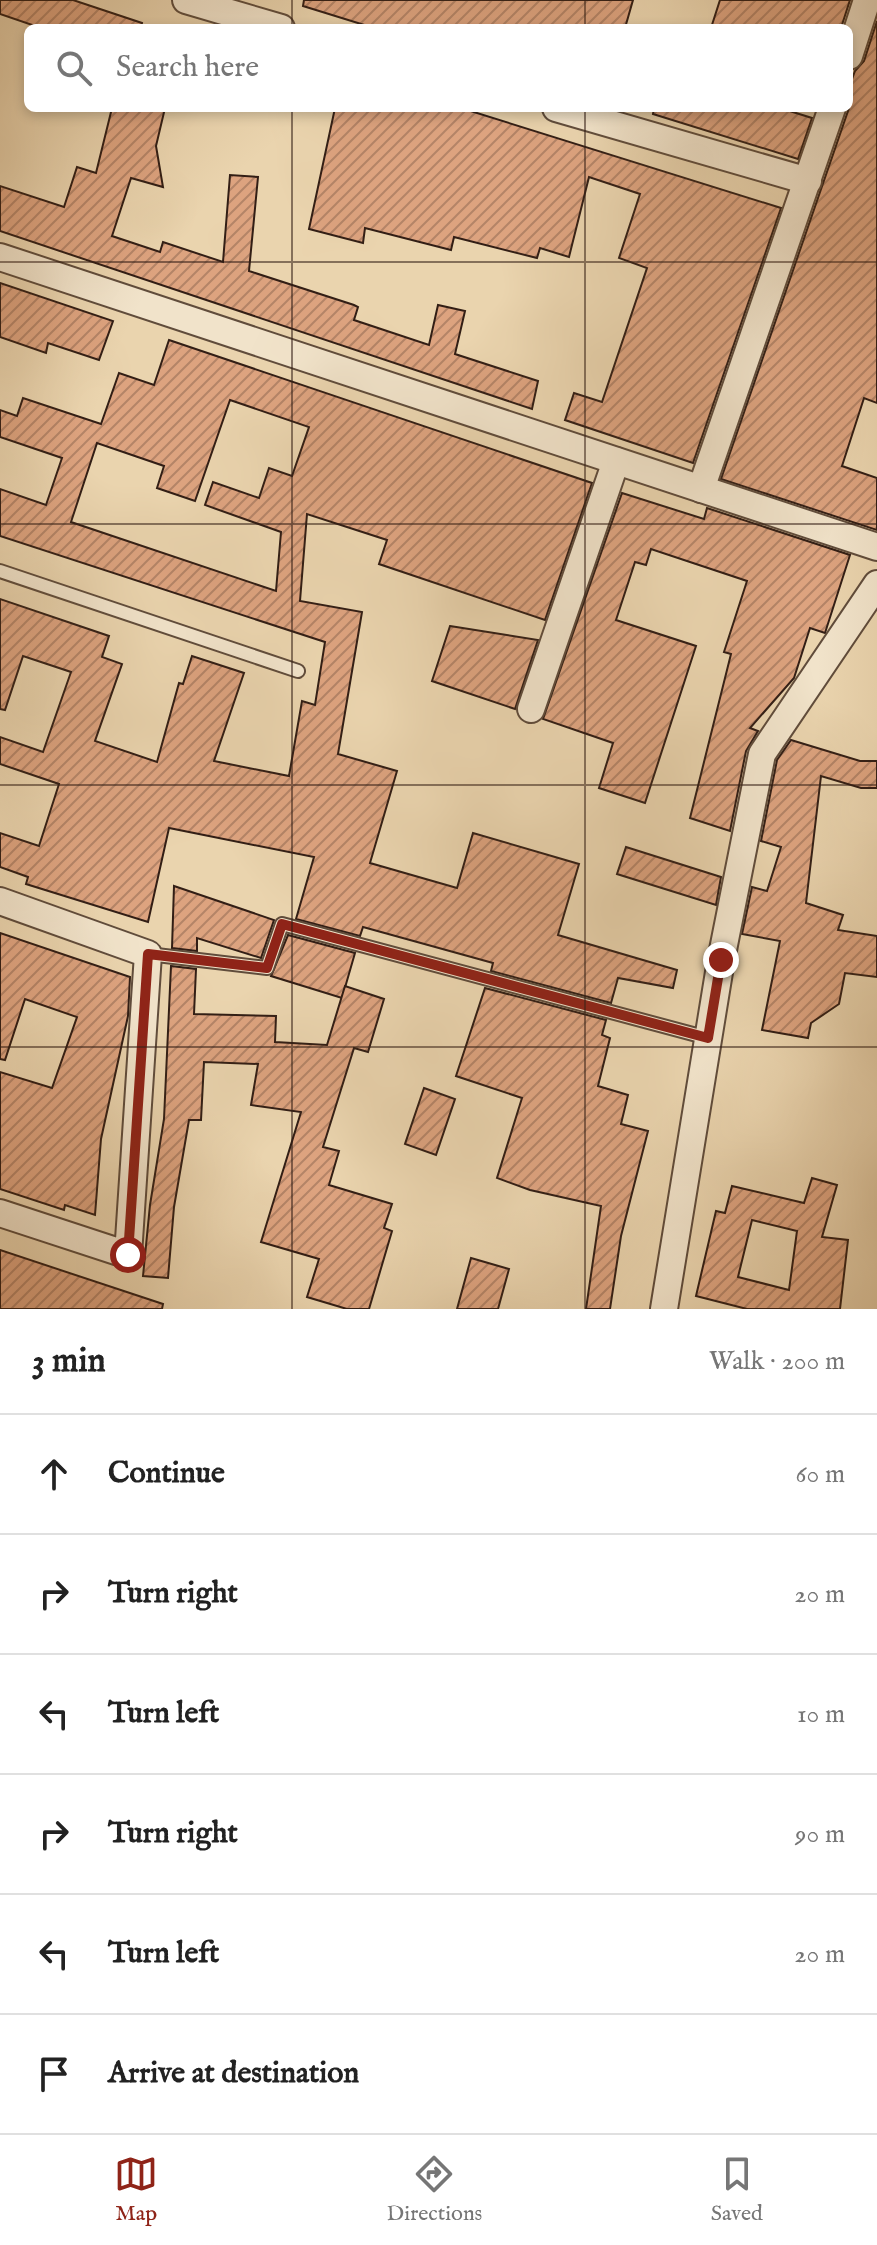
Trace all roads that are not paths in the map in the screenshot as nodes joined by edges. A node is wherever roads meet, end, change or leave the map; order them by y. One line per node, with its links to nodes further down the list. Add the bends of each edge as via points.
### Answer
1 (867, 0): 4 (street)
2 (193, 1): 3 (street)
3 (268, 24)
4 (853, 44)
5 (570, 112): 7 (street)
6 (831, 112): 7 (street)
7 (808, 181): 10 (street)
8 (0, 257): 9 (street)
9 (616, 461): 10 (street); 15 (street)
10 (701, 489): 11 (street)
11 (877, 547)
12 (0, 571): 14 (lane)
13 (877, 584): 18 (street, via 762,754)
14 (298, 671)
15 (531, 709)
16 (0, 901): 17 (street)
17 (148, 954): 18 (lane, via 267,968 282,924); 19 (street, via 128,1255)
18 (708, 1038): 20 (street)
19 (0, 1213)
20 (664, 1309)

